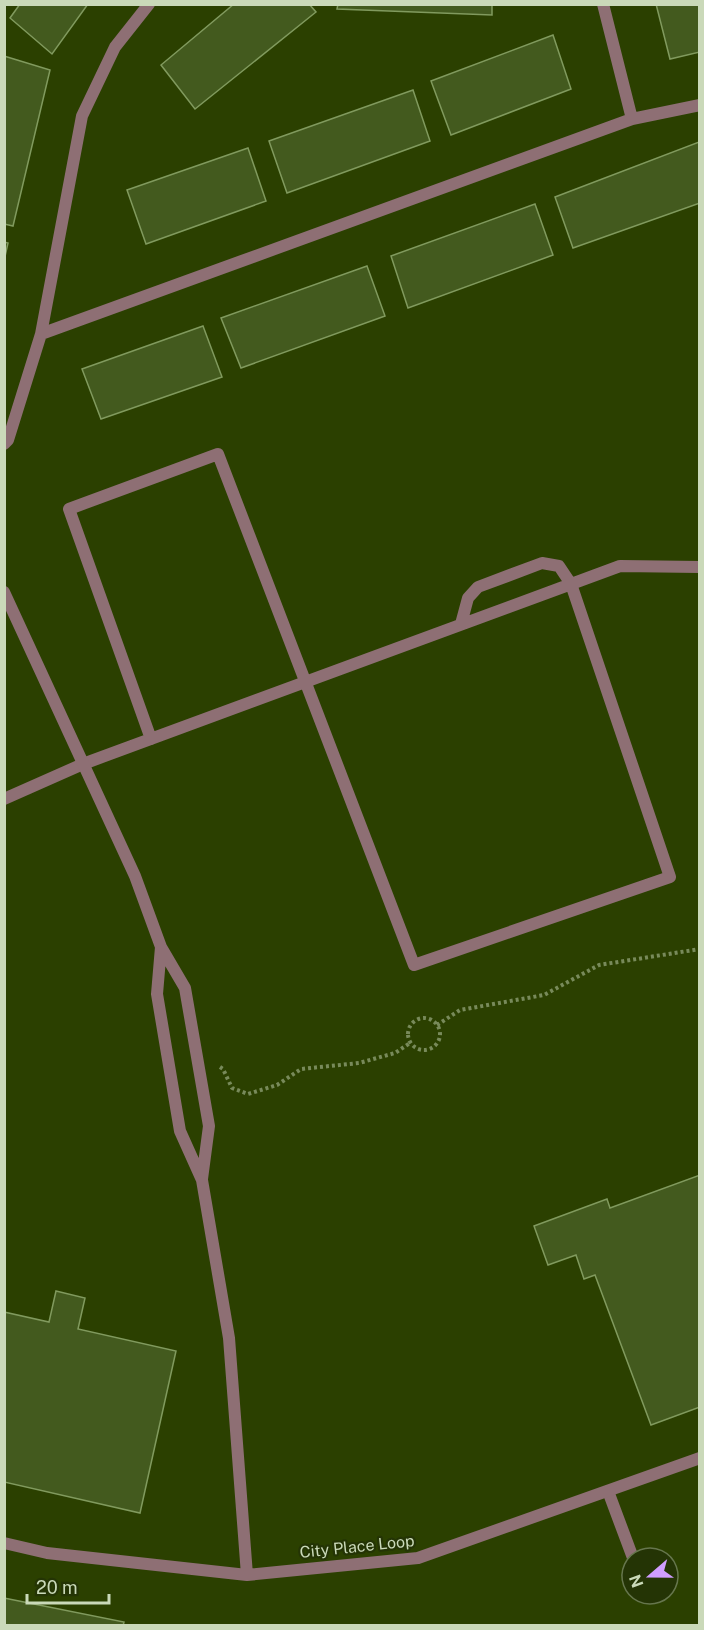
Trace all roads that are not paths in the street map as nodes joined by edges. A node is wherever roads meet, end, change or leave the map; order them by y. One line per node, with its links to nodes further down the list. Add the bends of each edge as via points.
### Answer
1 (149, 4): 5 (street, via 115,47 82,116)
2 (603, 4): 4 (street)
3 (699, 105): 4 (street)
4 (632, 119): 5 (street)
5 (41, 334): 6 (street)
6 (4, 444)
7 (699, 567): 8 (street, via 620,566)
8 (571, 584): 10 (street); 10 (street, via 559,566 549,563 506,576 478,587 468,598); 11 (street, via 670,877 414,965)
9 (4, 592): 13 (street)
10 (461, 624): 11 (street)
11 (305, 682): 12 (street); 12 (street, via 218,454 69,509)
12 (151, 739): 13 (street)
13 (83, 764): 14 (street); 15 (street, via 135,876)
14 (4, 799)
15 (161, 947): 16 (street, via 157,994 180,1131); 16 (street, via 185,988 197,1056 208,1126)
16 (202, 1180): 21 (street, via 229,1338)
17 (699, 1458): 18 (street, City Place Loop)
18 (608, 1491): 20 (street); 21 (street, City Place Loop, via 418,1558)
19 (4, 1543): 21 (street, City Place Loop, via 47,1553)
20 (629, 1546)
21 (247, 1575)

